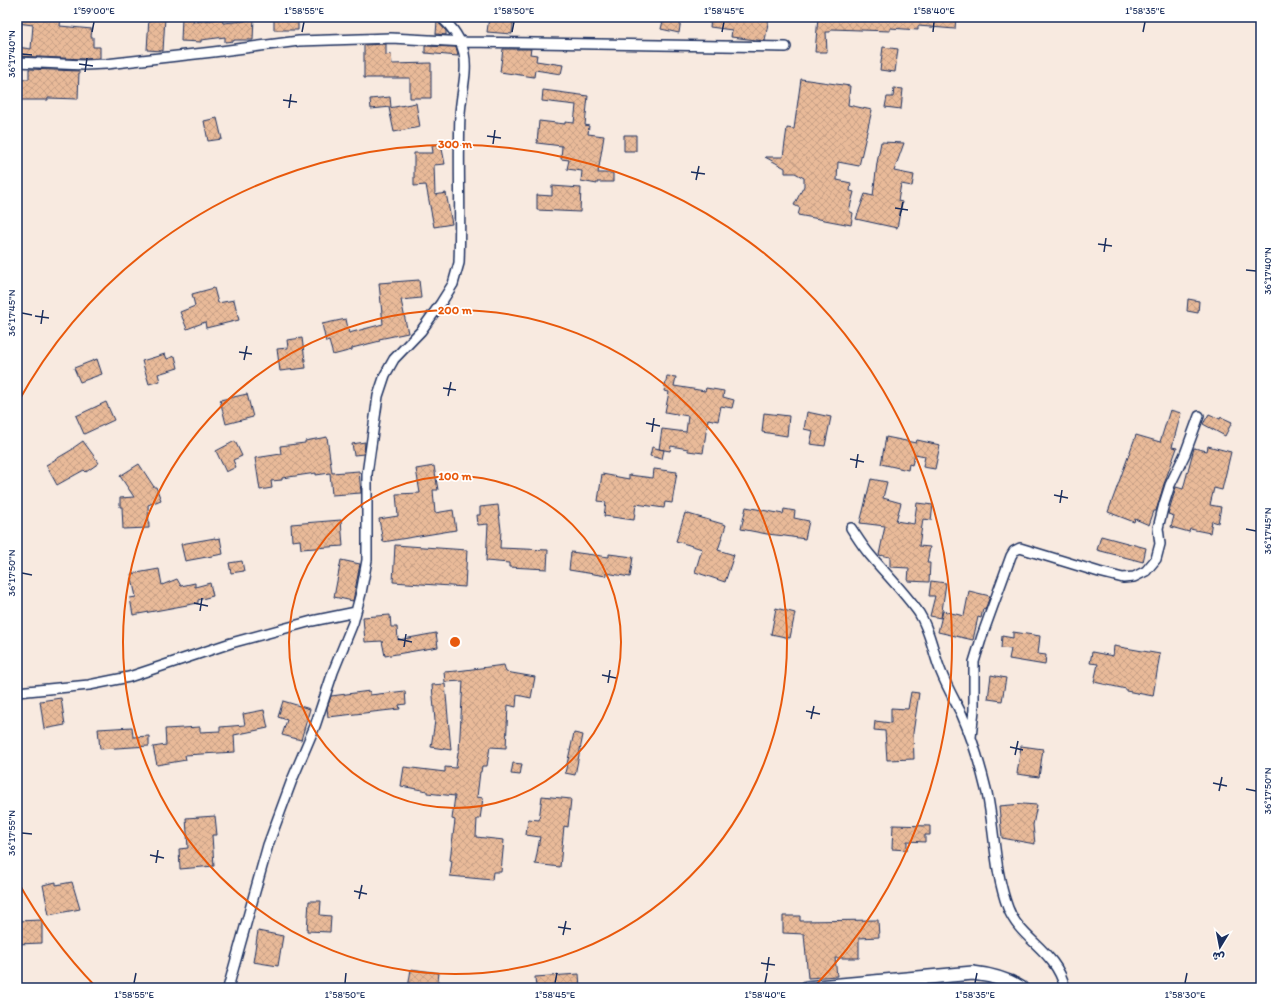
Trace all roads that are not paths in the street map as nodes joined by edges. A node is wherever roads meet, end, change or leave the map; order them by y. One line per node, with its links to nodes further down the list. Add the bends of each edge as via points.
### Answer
1 (441, 17): 2 (street)
2 (460, 42): 3 (street); 4 (street, via 391,38 299,41 106,64); 7 (street, via 465,65 460,113 459,263 453,284 441,303 421,331 394,358 378,396 367,474 367,560)
3 (786, 47)
4 (17, 62)
5 (1199, 416): 9 (street, via 1164,504 1158,528 1160,544 1156,560 1146,571 1134,577 1123,578 1020,548 1011,556 974,662)
6 (851, 528): 9 (street, via 869,554 901,589 926,625 941,672)
7 (356, 612): 8 (street, via 231,643 113,681); 10 (street, via 268,845)
8 (17, 692)
9 (971, 740): 13 (street, via 987,793 998,874 1008,909 1024,932 1058,969)
10 (228, 988)
11 (808, 988): 12 (main road, via 973,973 996,977)
12 (1021, 988)
13 (1065, 988)

